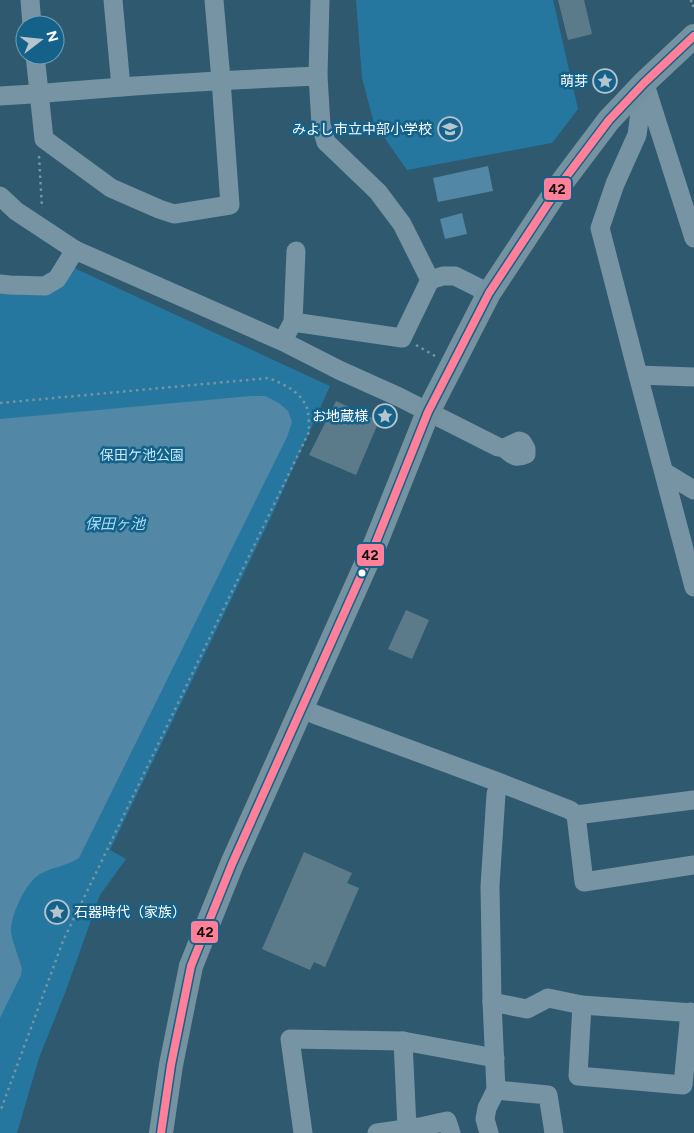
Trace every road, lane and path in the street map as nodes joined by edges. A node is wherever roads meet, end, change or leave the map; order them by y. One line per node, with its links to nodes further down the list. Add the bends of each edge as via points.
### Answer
1 (30, 0): 7 (street)
2 (113, 0): 13 (street)
3 (214, 0): 11 (street)
4 (320, 0): 10 (street)
5 (691, 1): 6 (path)
6 (694, 7)
7 (31, 15)
8 (694, 36): 12 (main road)
9 (36, 65): 14 (street)
10 (318, 76): 11 (street); 21 (street, via 321,125 326,142 378,192 402,224)
11 (221, 80): 13 (street); 14 (street, via 230,205 174,214 111,188 44,139)
12 (644, 83): 17 (street); 23 (main road, via 609,120 569,173); 26 (street, via 637,135 600,228)
13 (121, 87): 14 (street)
14 (38, 94): 15 (street)
15 (0, 96)
16 (0, 196): 19 (street, via 16,212)
17 (689, 207): 18 (street)
18 (694, 238)
19 (75, 250): 22 (street, via 56,279 45,286); 25 (street)
20 (296, 251): 24 (street)
21 (430, 280): 23 (street, via 455,276); 24 (street, via 402,338)
22 (0, 284)
23 (489, 293): 29 (main road)
24 (293, 322): 25 (street)
25 (284, 342): 29 (street)
26 (638, 375): 27 (street); 31 (street)
27 (694, 377)
28 (0, 402): 45 (path, via 270,378 291,388 299,396 307,409 309,432 63,940)
29 (428, 412): 30 (street); 34 (main road, via 376,542)
30 (504, 448)
31 (664, 472): 32 (street); 33 (street)
32 (694, 490)
33 (694, 587)
34 (302, 708): 37 (street); 47 (main road, via 232,864 191,966 170,1065)
35 (496, 794): 39 (street, via 490,886)
36 (694, 800): 37 (street)
37 (576, 815): 38 (street, via 584,882)
38 (694, 865)
39 (492, 1002): 40 (street, via 527,1009 548,998); 43 (street)
40 (582, 1005): 41 (street); 41 (street, via 578,1076 683,1085)
41 (692, 1013)
42 (403, 1041): 43 (street); 46 (street); 48 (street, via 290,1039)
43 (495, 1058): 44 (street)
44 (496, 1090): 51 (street, via 487,1108); 52 (street, via 548,1094)
45 (0, 1112)
46 (407, 1128): 49 (street); 50 (street, via 447,1121)
47 (161, 1133)
48 (303, 1133)
49 (377, 1133)
50 (450, 1133)
51 (488, 1133)
52 (554, 1133)

